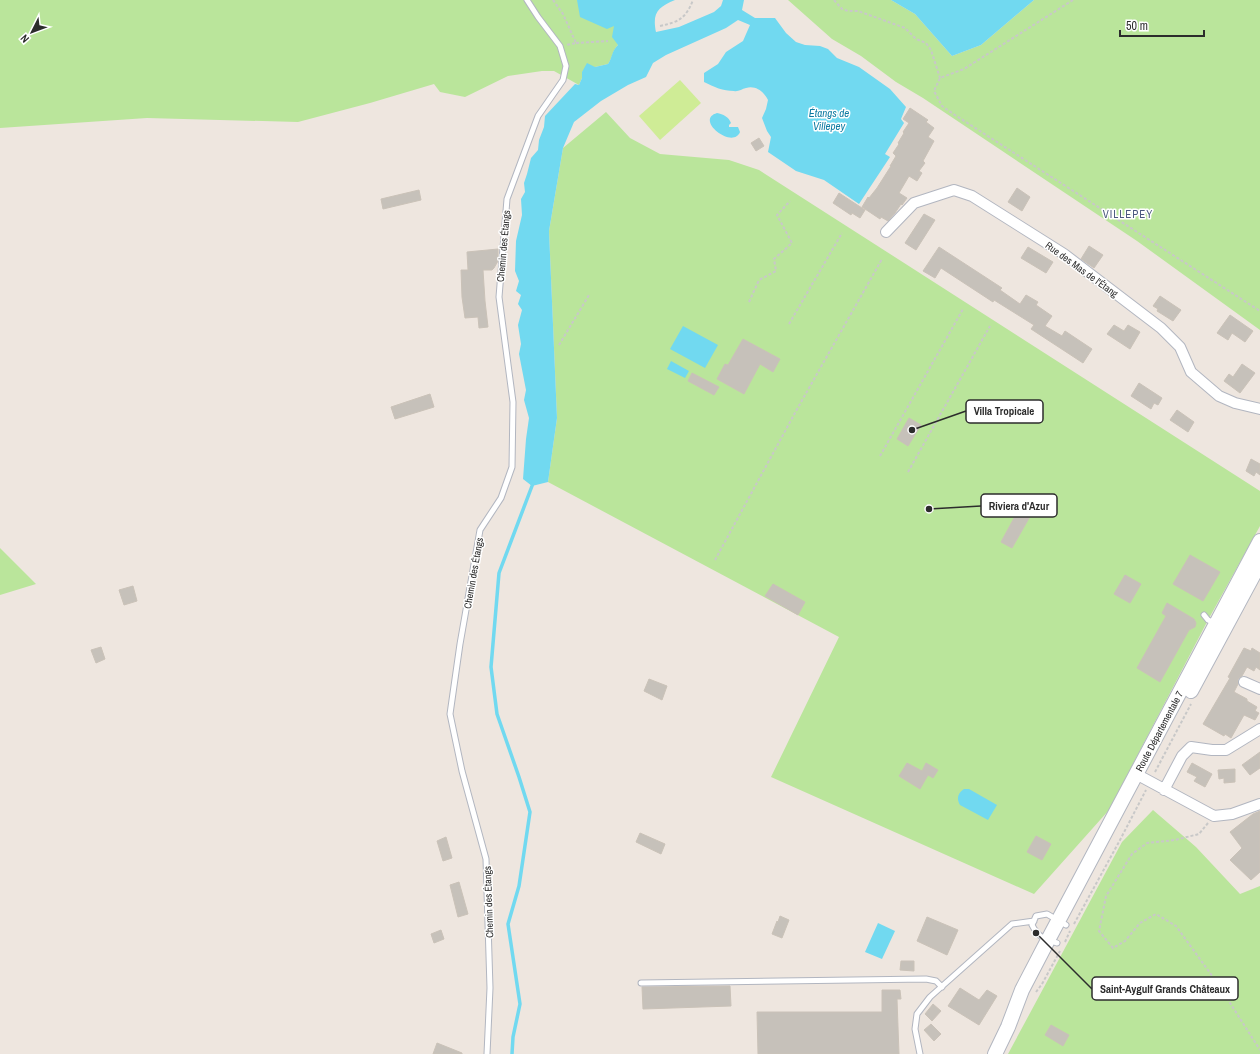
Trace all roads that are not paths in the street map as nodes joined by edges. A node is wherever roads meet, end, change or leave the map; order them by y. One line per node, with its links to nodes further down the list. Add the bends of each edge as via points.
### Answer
1 (527, 0): 20 (lane, Chemin des Étangs, via 560,46 566,66 563,80 538,116 507,199 499,297 513,402 512,467 501,498 480,530 450,714 462,771 486,859 490,988)
2 (886, 232): 3 (street, Rue des Mas de l'Étang, via 914,203 954,190 972,196 1064,254 1161,328 1180,347 1191,372 1219,396)
3 (1260, 409)
4 (1260, 541): 7 (main road, Route Départementale 7)
5 (1260, 563): 7 (main road, Route Départementale 7)
6 (1204, 615): 7 (lane)
7 (1220, 626): 11 (main road, Route Départementale 7)
8 (1244, 682): 9 (street)
9 (1260, 689)
10 (1260, 729): 12 (street, via 1226,750 1191,747 1182,756)
11 (1140, 777): 12 (street); 15 (main road, Route Départementale 7)
12 (1164, 790): 13 (street, via 1214,816 1232,814)
13 (1260, 804)
14 (1034, 921): 15 (lane, via 1036,916 1047,914); 16 (lane, via 1032,925 1036,933); 18 (lane, via 1012,924)
15 (1062, 923): 16 (main road, Route Départementale 7)
16 (1057, 944): 19 (main road, Route Départementale 7, via 1030,994); 19 (main road, Route Départementale 7, via 1022,990)
17 (641, 983): 18 (lane, via 926,979 936,981)
18 (942, 988): 21 (lane, via 917,1014 915,1030)
19 (1008, 1027): 22 (main road, Route Départementale 7)
20 (487, 1054)
21 (920, 1054)
22 (995, 1054)

